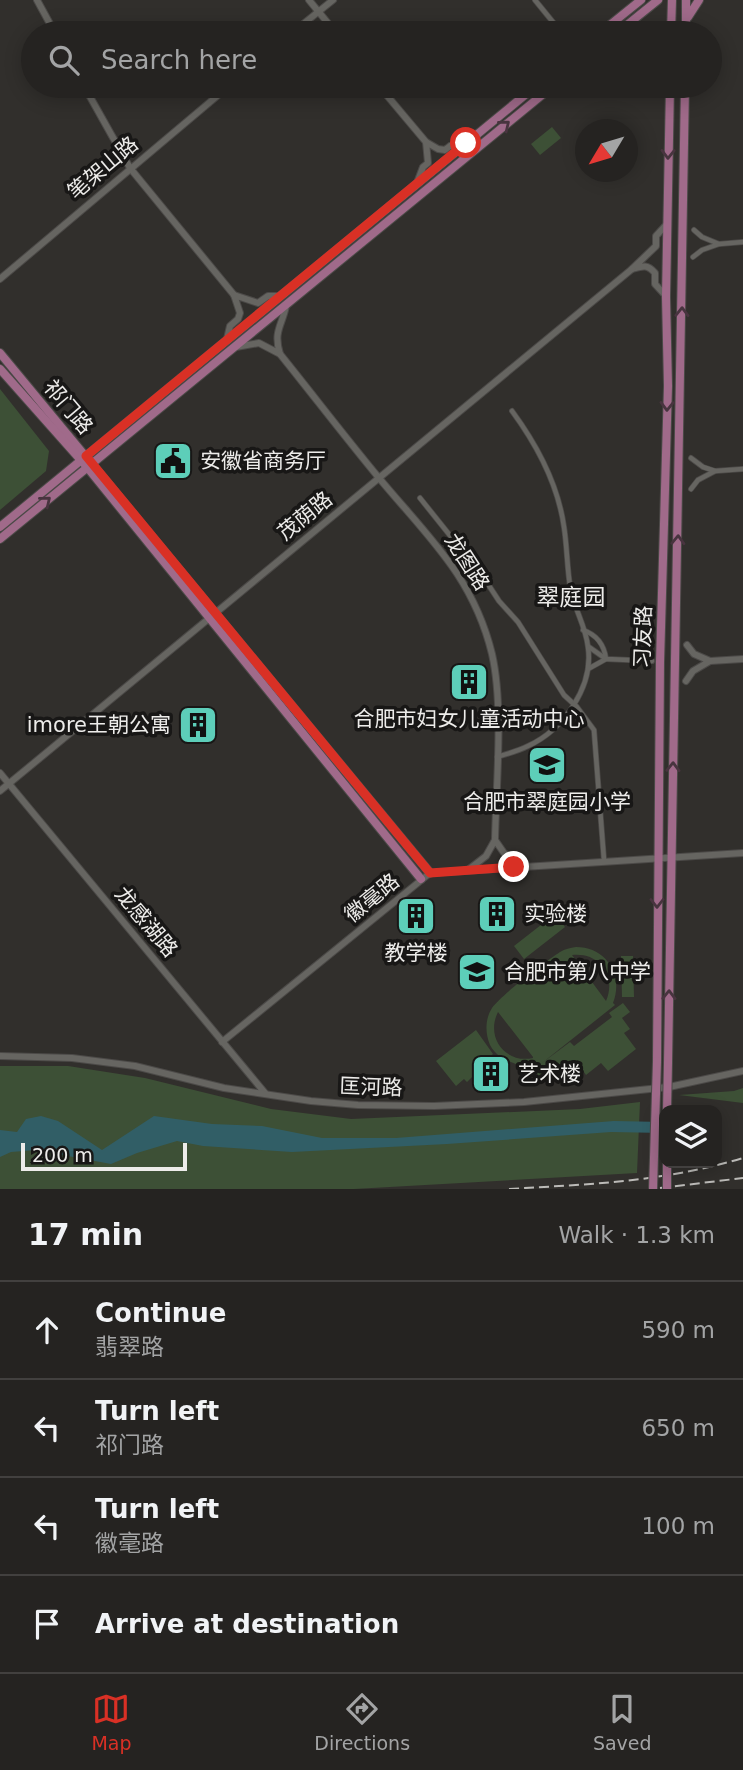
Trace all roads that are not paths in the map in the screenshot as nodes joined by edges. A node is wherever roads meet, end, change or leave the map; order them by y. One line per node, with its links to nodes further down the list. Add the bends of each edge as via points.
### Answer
1 (47, 0): 10 (street)
2 (309, 0): 11 (street)
3 (333, 0): 11 (street)
4 (535, 0): 16 (street)
5 (658, 0): 18 (main road)
6 (672, 0): 19 (main road)
7 (686, 0): 12 (main road)
8 (699, 0): 12 (main road)
9 (637, 2): 17 (main road)
10 (38, 3): 13 (street)
11 (318, 11): 14 (street); 15 (street)
12 (686, 19)
13 (48, 21)
14 (306, 21)
15 (326, 21)
16 (553, 21)
17 (614, 21)
18 (632, 21)
19 (671, 21)
20 (91, 98): 29 (street)
21 (215, 98): 29 (street, 笔架山路)
22 (389, 98): 27 (street)
23 (521, 98): 28 (main road)
24 (538, 98): 41 (main road, one-way to 24)
25 (670, 98): 31 (main road, 习友路, one-way to 31)
26 (685, 98): 75 (main road, 习友路, one-way to 26)
27 (426, 142): 28 (street, via 445,150); 30 (street, via 428,163)
28 (466, 143): 30 (main road)
29 (130, 168): 37 (street, 笔架山路); 38 (street)
30 (417, 183): 39 (main road)
31 (667, 224): 36 (street, 茂荫路, via 656,236 656,246); 40 (main road, 习友路)
32 (694, 230): 34 (street)
33 (743, 242): 34 (street)
34 (719, 244): 35 (street)
35 (693, 257)
36 (632, 269): 40 (street, via 649,267); 52 (street, 茂荫路)
37 (0, 279)
38 (234, 295): 39 (street, via 258,303); 42 (street, via 240,313)
39 (279, 296): 42 (main road)
40 (666, 297): 74 (main road, 习友路, one-way to 74)
41 (286, 304): 43 (main road); 45 (street, via 277,328)
42 (227, 339): 49 (main road)
43 (234, 347): 45 (street, via 259,343); 49 (main road)
44 (0, 354): 49 (main road, 祁门路)
45 (279, 354): 52 (street, 龙图路)
46 (0, 369): 49 (main road, 祁门路)
47 (512, 411): 58 (street, via 528,432 558,494 570,584)
48 (691, 458): 51 (street)
49 (87, 462): 55 (main road); 56 (main road, one-way to 49); 57 (main road, 祁门路)
50 (743, 469): 51 (street)
51 (715, 471): 53 (street)
52 (379, 478): 57 (street, 茂荫路); 68 (street, 龙图路, via 449,559 470,593 494,670)
53 (691, 489)
54 (420, 498): 67 (street, via 519,622)
55 (0, 527)
56 (0, 539)
57 (213, 615): 70 (street, 茂荫路); 79 (main road, 祁门路); 80 (main road, 祁门路)
58 (583, 630): 60 (street); 61 (street, via 599,639)
59 (687, 645): 64 (street)
60 (589, 647): 61 (street); 65 (street)
61 (606, 659): 63 (street); 65 (street)
62 (743, 659): 64 (street)
63 (652, 661)
64 (710, 661): 66 (street)
65 (588, 670): 67 (street)
66 (686, 681)
67 (573, 705): 68 (street, via 541,738); 76 (street, via 594,730)
68 (496, 757): 72 (street, 龙图路)
69 (0, 773): 70 (street, 龙感湖路)
70 (9, 783): 71 (street, 茂荫路); 81 (street, 龙感湖路)
71 (0, 791)
72 (495, 840): 77 (street, via 504,853); 78 (street, via 486,856)
73 (743, 853): 75 (street, 徽毫路)
74 (657, 857): 75 (street, 徽毫路); 76 (street, 徽毫路); 87 (main road, 习友路, one-way to 87, bridge)
75 (673, 857): 85 (main road, 习友路, one-way to 75, bridge)
76 (604, 860): 77 (street, 徽毫路)
77 (525, 866): 78 (street, 徽毫路)
78 (467, 871): 79 (street, 徽毫路)
79 (430, 873): 80 (street, 徽毫路)
80 (421, 879): 81 (street, 徽毫路)
81 (222, 1042): 84 (street, 龙感湖路)
82 (0, 1056): 84 (street, 匡河路, via 135,1066)
83 (743, 1072): 84 (street, 匡河路, via 669,1087 433,1106 358,1105)
84 (265, 1093)
85 (667, 1105)
86 (667, 1168): 88 (main road, bridge)
87 (653, 1189)
88 (667, 1189)

